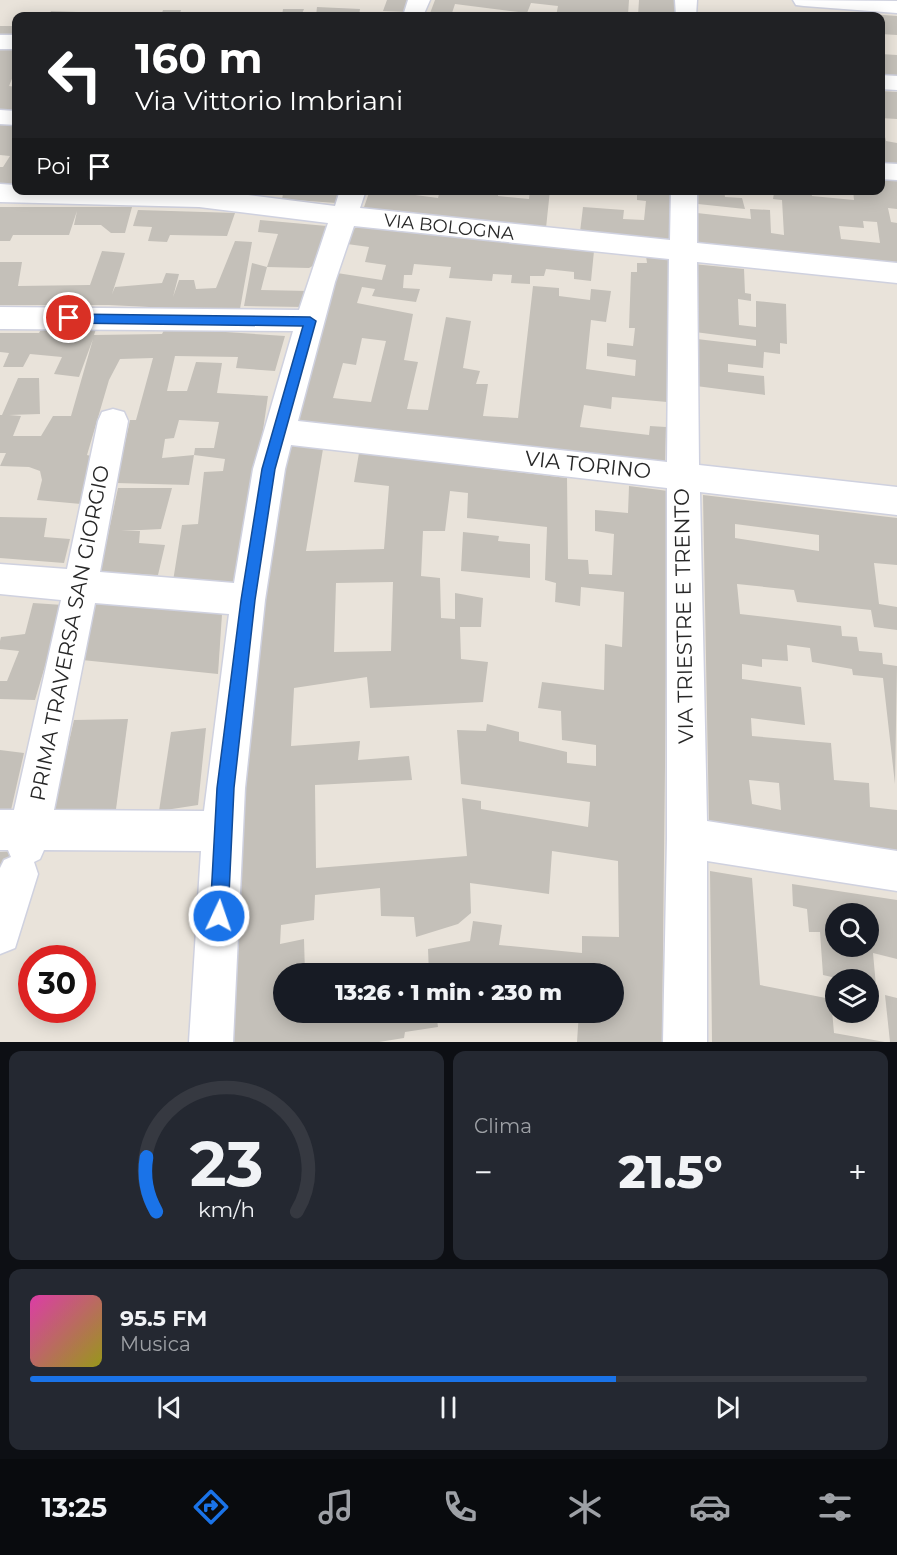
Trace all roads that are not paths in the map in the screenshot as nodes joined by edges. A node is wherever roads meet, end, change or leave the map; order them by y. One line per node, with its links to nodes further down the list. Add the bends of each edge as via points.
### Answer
1 (804, 0): 2 (street)
2 (897, 7)
3 (80, 195): 5 (street, VIA BOLOGNA)
4 (684, 195): 6 (street, VIA TRIESTRE E TRENTO)
5 (348, 207): 6 (street, VIA BOLOGNA); 9 (street)
6 (682, 251): 7 (street, VIA BOLOGNA); 12 (street, VIA TRIESTRE E TRENTO)
7 (897, 273)
8 (0, 318): 9 (street)
9 (310, 321): 11 (street)
10 (112, 422): 15 (street, PRIMA TRAVERSA SAN GIORGIO)
11 (279, 431): 12 (street, VIA TORINO); 16 (street)
12 (683, 476): 13 (street, VIA TORINO); 18 (street, VIA TRIESTRE E TRENTO)
13 (897, 501)
14 (0, 579): 15 (street)
15 (80, 586): 16 (street); 19 (street, PRIMA TRAVERSA SAN GIORGIO)
16 (248, 600): 17 (street)
17 (223, 831): 19 (street); 22 (street)
18 (687, 838): 20 (street); 23 (street, VIA TRIESTRE E TRENTO)
19 (18, 845): 21 (street, PRIMA TRAVERSA SAN GIORGIO)
20 (897, 871)
21 (0, 933)
22 (211, 1042)
23 (685, 1042)

